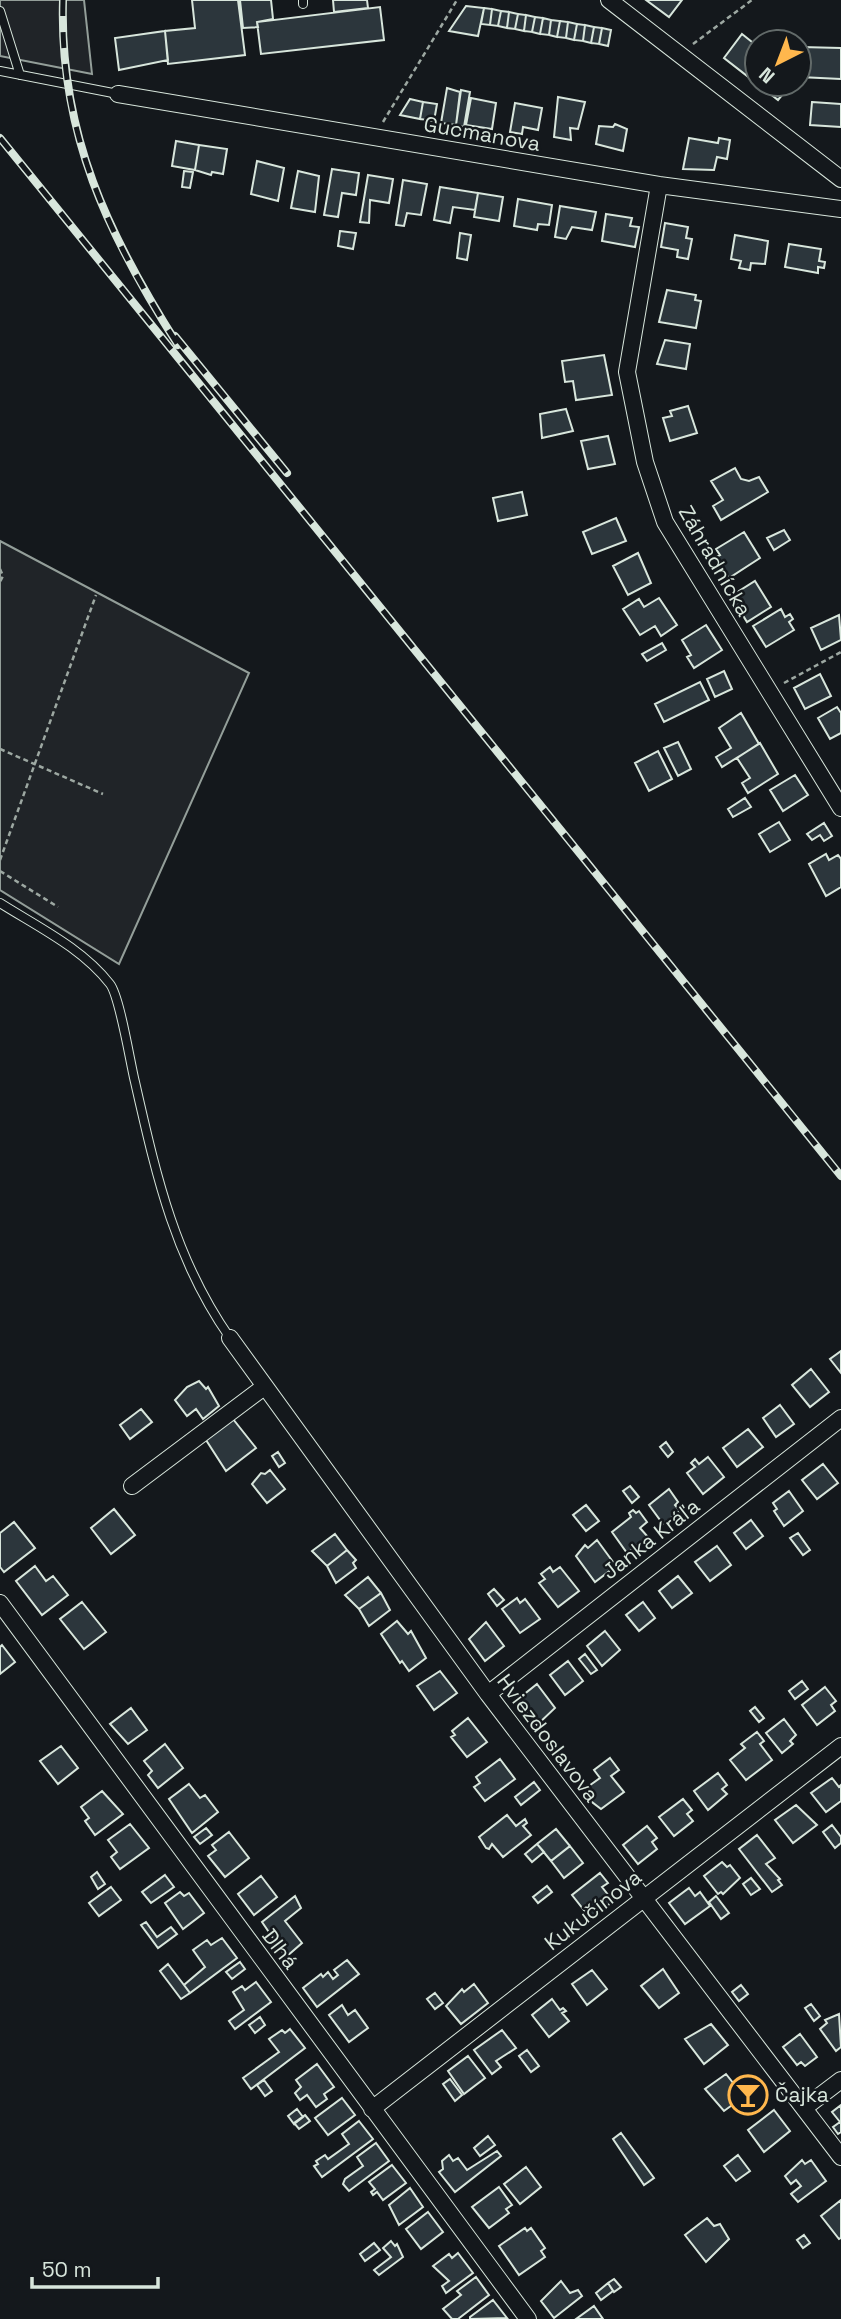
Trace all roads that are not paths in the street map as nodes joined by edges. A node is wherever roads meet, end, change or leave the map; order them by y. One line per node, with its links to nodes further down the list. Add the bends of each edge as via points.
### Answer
1 (609, 0): 6 (street)
2 (0, 11): 4 (lane)
3 (0, 71): 4 (lane)
4 (20, 75): 5 (lane)
5 (118, 94): 7 (street, Gucmanova)
6 (841, 179)
7 (659, 185): 8 (street, Gucmanova); 9 (street, Záhradnícka, via 627,372 645,462 664,522)
8 (841, 209)
9 (841, 808)
10 (0, 903): 11 (lane, via 82,955 113,987 158,1180 179,1245 204,1301)
11 (230, 1338): 12 (street, Hviezdoslavova)
12 (264, 1387): 14 (street); 16 (street, Hviezdoslavova)
13 (841, 1418): 16 (street, Janka Kráľa)
14 (132, 1486)
15 (0, 1603): 21 (street, Dlhá)
16 (488, 1694): 18 (street, Hviezdoslavova)
17 (841, 1745): 18 (street, Kukučínova)
18 (644, 1897): 20 (street, Hviezdoslavova); 21 (street, Kukučínova)
19 (841, 2080): 20 (street)
20 (804, 2108): 22 (street, Hviezdoslavova)
21 (372, 2109): 23 (street, Dlhá)
22 (841, 2157)
23 (528, 2319)

